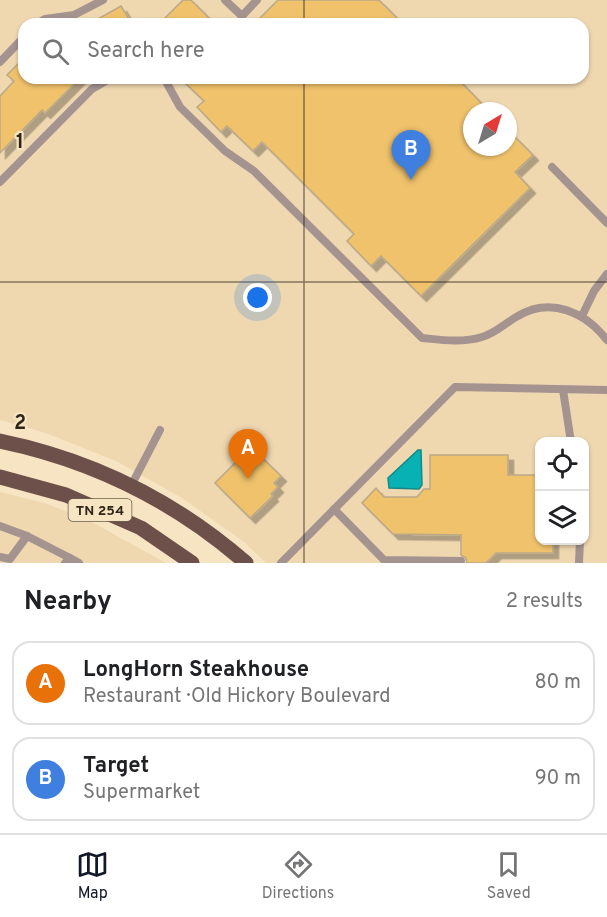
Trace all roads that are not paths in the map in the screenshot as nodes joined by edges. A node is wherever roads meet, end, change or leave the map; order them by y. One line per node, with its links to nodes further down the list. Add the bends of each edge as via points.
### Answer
1 (103, 0): 4 (lane, via 74,15)
2 (225, 0): 3 (lane, via 242,16)
3 (257, 0)
4 (57, 18)
5 (18, 43): 6 (lane)
6 (0, 62)
7 (101, 84): 10 (lane)
8 (167, 84): 13 (lane, via 180,107 225,151 254,171 422,338 456,341 482,337 519,314 535,309 558,308)
9 (552, 167): 11 (lane)
10 (0, 182)
11 (607, 223)
12 (607, 274): 13 (lane)
13 (582, 316): 14 (lane)
14 (607, 340)
15 (563, 390): 16 (lane); 18 (lane); 22 (lane, via 455,387)
16 (607, 390)
17 (159, 430): 21 (lane)
18 (570, 437)
19 (0, 441): 21 (main road, TN 254, via 84,463)
20 (0, 477): 30 (main road, TN 254, via 66,495 141,528)
21 (131, 486): 31 (main road, TN 254, via 166,502)
22 (334, 509): 28 (lane, via 384,560); 32 (lane)
23 (0, 526): 24 (lane)
24 (27, 536): 26 (lane, via 10,560); 27 (lane)
25 (580, 545): 33 (lane)
26 (0, 557)
27 (67, 560): 29 (lane)
28 (461, 561)
29 (79, 563)
30 (192, 563)
31 (246, 563)
32 (281, 563)
33 (579, 563)

